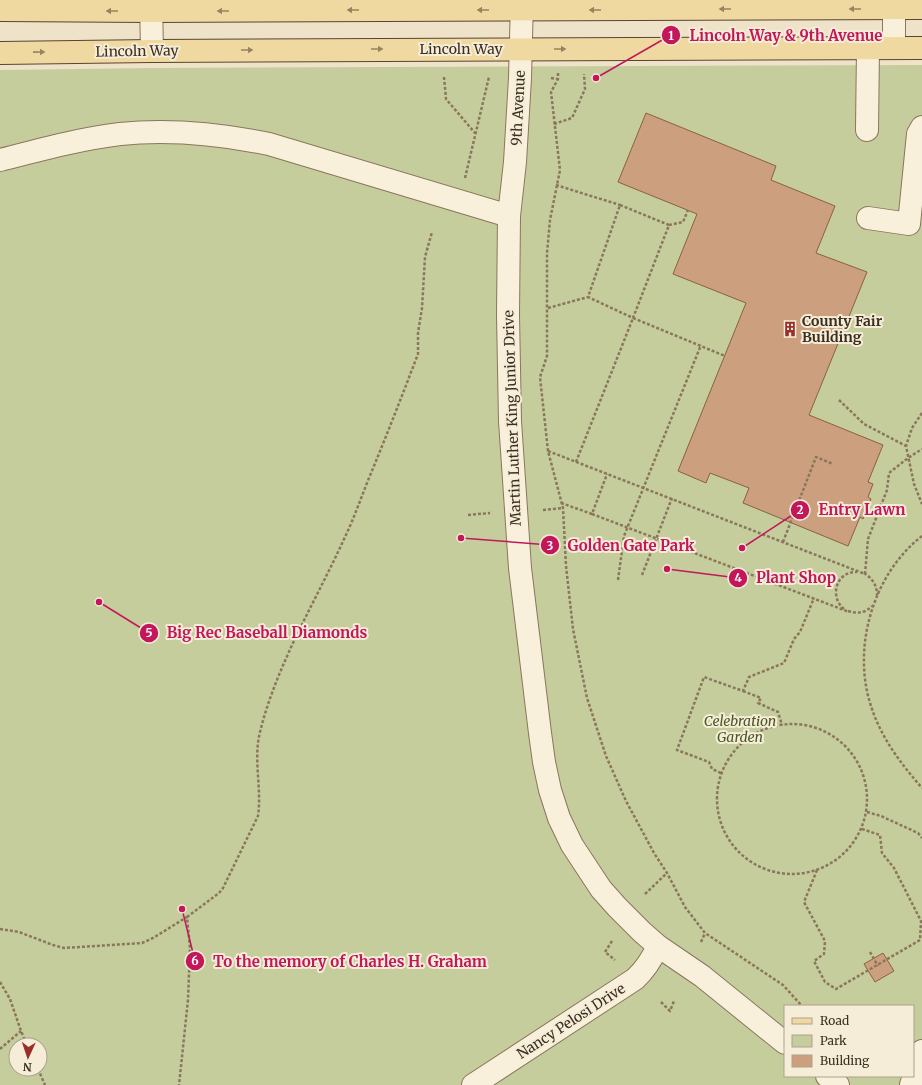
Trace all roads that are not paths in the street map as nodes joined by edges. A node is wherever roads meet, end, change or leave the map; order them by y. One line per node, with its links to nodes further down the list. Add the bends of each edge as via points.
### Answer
1 (894, 4): 4 (main road, one-way to 4); 5 (main road); 8 (street)
2 (151, 5): 3 (main road, one-way to 2); 6 (main road, one-way to 6); 11 (street)
3 (388, 5): 4 (main road, one-way to 3)
4 (522, 5): 10 (street, 9th Avenue)
5 (922, 8)
6 (0, 10)
7 (868, 48): 8 (main road, Lincoln Way); 10 (main road, Lincoln Way, one-way to 7); 14 (street)
8 (894, 48): 9 (main road, Lincoln Way)
9 (922, 48)
10 (521, 49): 11 (main road, Lincoln Way, one-way to 10); 16 (street, 9th Avenue, via 515,162)
11 (152, 50): 12 (main road, Lincoln Way, one-way to 11)
12 (0, 53)
13 (922, 127): 17 (street, via 918,134 909,224)
14 (867, 130)
15 (0, 160): 16 (street, via 120,134 209,134 268,144)
16 (509, 216): 18 (street, Martin Luther King Junior Drive, via 509,370 515,512 529,654 544,762 560,818 576,851 601,889)
17 (868, 218)
18 (658, 946): 19 (street, Martin Luther King Junior Drive); 23 (street, Nancy Pelosi Drive, via 652,959 635,979)
19 (784, 1042)
20 (922, 1051): 21 (street)
21 (914, 1076)
22 (828, 1077): 24 (street)
23 (473, 1085)
24 (838, 1085)

